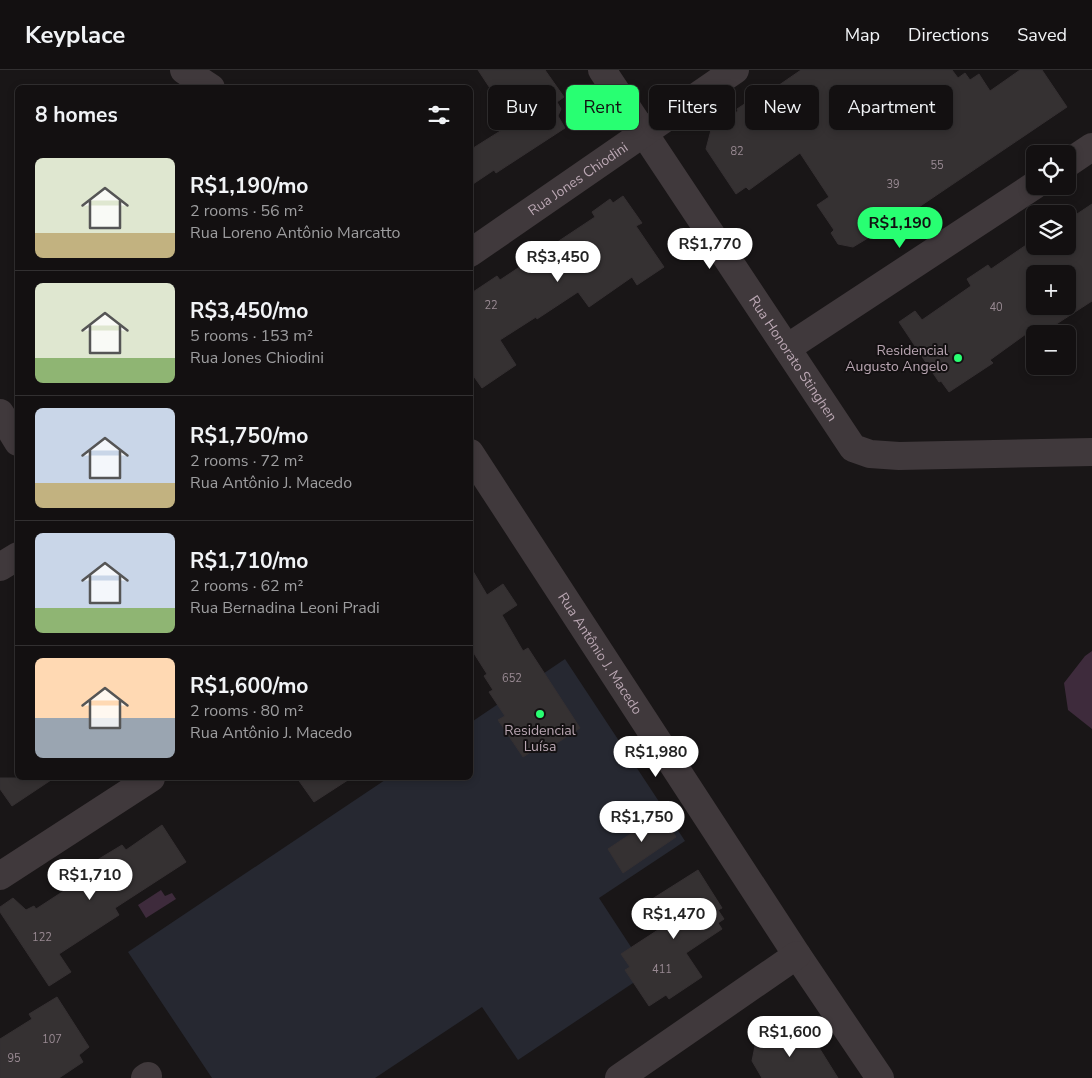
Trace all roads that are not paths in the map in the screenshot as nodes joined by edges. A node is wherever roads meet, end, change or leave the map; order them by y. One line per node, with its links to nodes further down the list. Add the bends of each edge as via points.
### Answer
1 (184, 70): 4 (street)
2 (602, 70): 5 (street, Rua Honorato Stinghen)
3 (736, 70): 5 (street, Rua Jones Chiodini)
4 (206, 85)
5 (643, 132): 9 (street, Rua Jones Chiodini); 10 (street, Rua Honorato Stinghen)
6 (1092, 147): 7 (street)
7 (1076, 158)
8 (1026, 191): 10 (street)
9 (473, 251)
10 (787, 348): 13 (street, Rua Honorato Stinghen, via 853,448 870,454)
11 (0, 413): 12 (street)
12 (15, 437)
13 (1092, 452)
14 (473, 459): 19 (street, Rua Antônio J. Macedo)
15 (15, 558): 16 (street)
16 (0, 567)
17 (148, 780): 18 (street)
18 (0, 876)
19 (797, 955): 20 (street); 21 (street, Rua Antônio J. Macedo)
20 (619, 1078)
21 (880, 1078)

